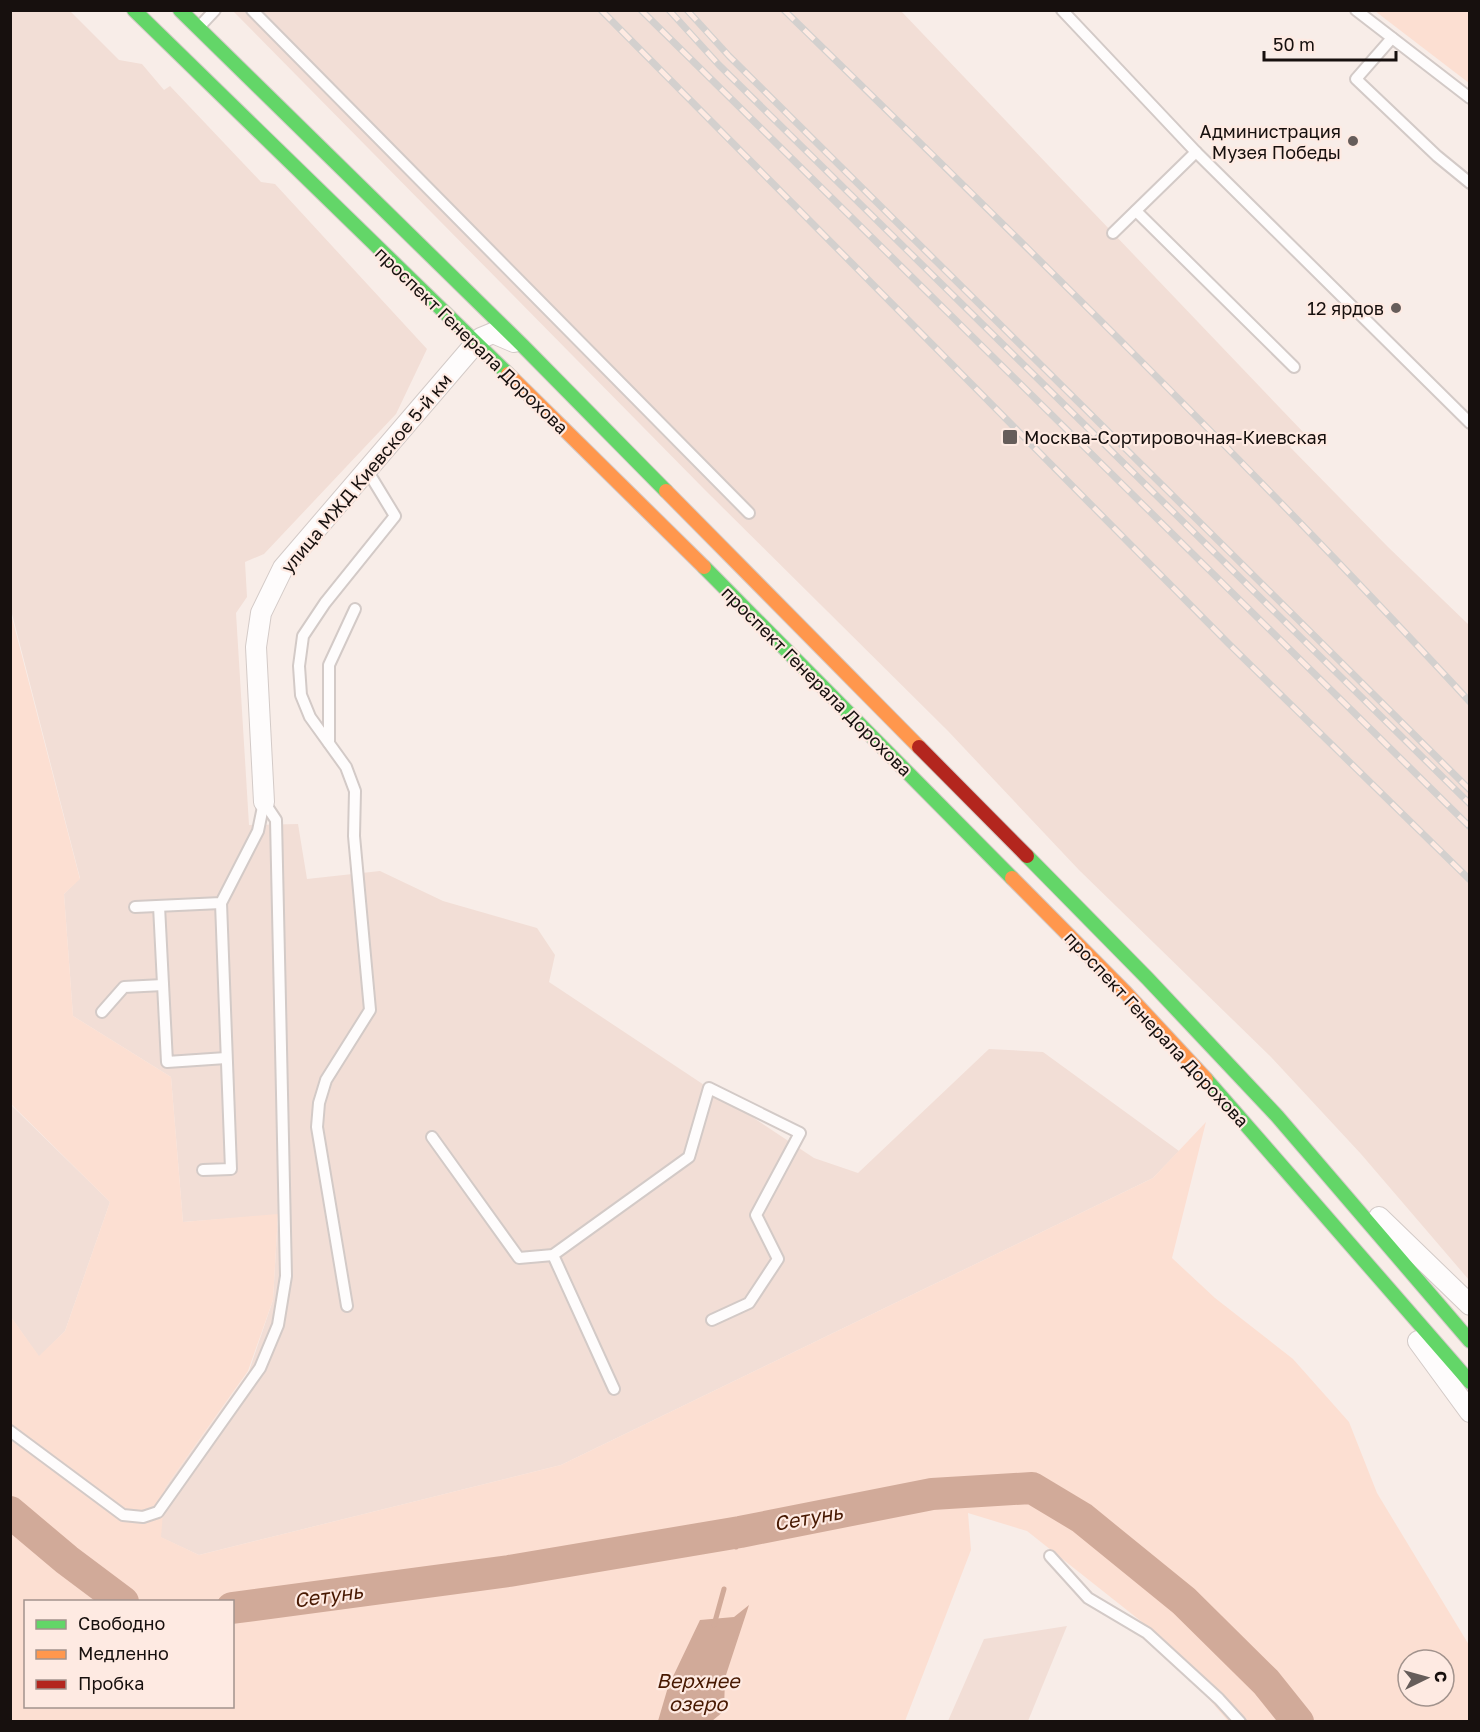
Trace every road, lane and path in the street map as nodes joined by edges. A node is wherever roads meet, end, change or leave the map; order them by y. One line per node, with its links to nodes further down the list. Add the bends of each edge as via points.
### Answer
1 (134, 10): 14 (main road, проспект Генерала Дорохова)
2 (180, 10): 7 (main road, проспект Генерала Дорохова)
3 (215, 10): 7 (lane)
4 (252, 10): 19 (lane)
5 (1062, 10): 10 (lane)
6 (1356, 10): 8 (lane)
7 (198, 28): 15 (main road, проспект Генерала Дорохова)
8 (1392, 38): 9 (lane); 11 (lane, via 1356,79)
9 (1470, 98)
10 (1196, 152): 12 (lane); 17 (lane)
11 (1470, 183)
12 (1136, 211): 13 (lane); 16 (lane)
13 (1113, 233)
14 (475, 344): 15 (street, via 494,333); 18 (street, улица МЖД Киевское 5-й км); 32 (main road, проспект Генерала Дорохова, via 618,482 1126,993)
15 (523, 346): 29 (main road, проспект Генерала Дорохова, via 1148,979)
16 (1294, 367)
17 (1470, 423)
18 (367, 470): 21 (lane, via 395,516 308,627 300,656 301,695 310,717); 22 (street, улица МЖД Киевское 5-й км, via 283,568 261,613 256,647)
19 (749, 513)
20 (356, 609): 21 (lane, via 329,665)
21 (329, 743): 35 (lane, via 346,766 355,791 354,836 370,1010 326,1080 317,1127)
22 (264, 802): 23 (lane, via 258,831); 41 (lane, via 276,820 286,1276 278,1326 260,1368 158,1512 143,1518 123,1515)
23 (220, 903): 24 (lane); 28 (lane)
24 (159, 906): 25 (lane); 26 (lane)
25 (135, 907)
26 (164, 985): 27 (lane, via 124,987); 28 (lane, via 168,1062)
27 (102, 1012)
28 (226, 1058): 31 (lane, via 231,1169)
29 (1277, 1116): 34 (street); 37 (main road, проспект Генерала Дорохова)
30 (432, 1137): 33 (lane, via 519,1258)
31 (203, 1170)
32 (1329, 1217): 38 (main road, проспект Генерала Дорохова); 40 (street)
33 (554, 1255): 36 (lane, via 689,1157 709,1088 800,1133 756,1215 778,1259 749,1303); 39 (lane)
34 (1470, 1305)
35 (348, 1306)
36 (712, 1320)
37 (1470, 1341)
38 (1470, 1382)
39 (614, 1389)
40 (1470, 1412)
41 (10, 1431)
42 (1050, 1556): 43 (lane, via 1088,1598 1147,1633)
43 (1240, 1722)

